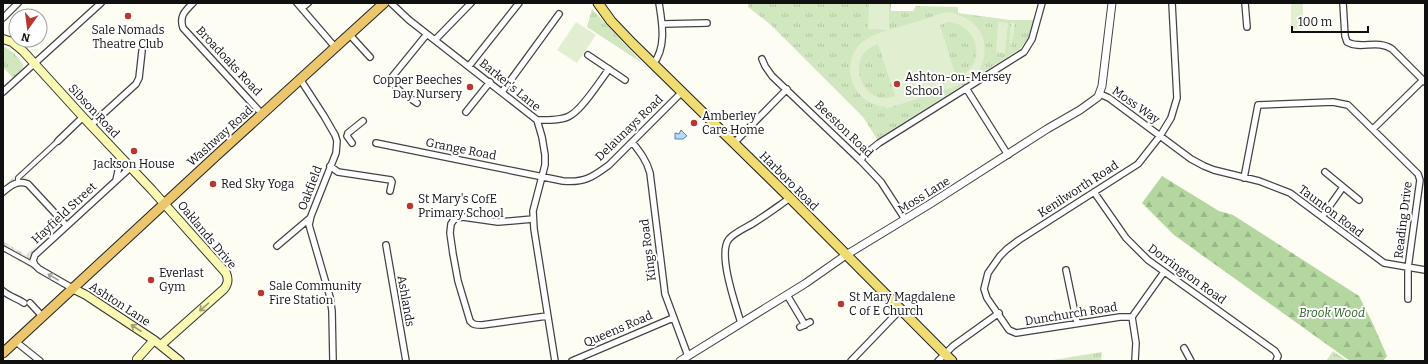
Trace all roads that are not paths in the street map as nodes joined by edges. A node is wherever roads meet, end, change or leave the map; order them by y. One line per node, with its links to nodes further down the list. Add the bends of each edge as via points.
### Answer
1 (18, 3): 19 (street)
2 (101, 3): 32 (street)
3 (193, 3): 48 (street, Broadoaks Road, via 183,14 183,28)
4 (297, 3): 17 (street)
5 (308, 3): 17 (street)
6 (384, 3): 23 (highway, Washway Road)
7 (391, 3): 24 (street, Barker's Lane)
8 (471, 3): 26 (street)
9 (519, 3): 34 (street)
10 (598, 3): 33 (main road, Harboro Road, via 620,32)
11 (659, 3): 21 (street)
12 (1042, 3): 40 (street, via 1032,39 1024,52)
13 (1112, 3): 45 (street)
14 (1172, 3): 54 (street, Kenilworth Road, via 1177,98 1171,118)
15 (1245, 3): 22 (street)
16 (1343, 3): 38 (street, via 1347,42 1355,45 1386,45)
17 (302, 8): 27 (street)
18 (559, 14): 43 (street)
19 (3, 18)
20 (707, 23): 21 (street)
21 (663, 24): 33 (street, via 660,54)
22 (1247, 27)
23 (349, 34): 27 (highway, Washway Road); 30 (street)
24 (427, 34): 26 (street, Barker's Lane); 46 (street, via 392,77 395,86)
25 (3, 39): 32 (main road, Sibson Road, via 17,46)
26 (435, 40): 34 (street, Barker's Lane)
27 (335, 47): 36 (highway, Washway Road)
28 (142, 51): 52 (street, via 136,84)
29 (588, 55): 35 (street)
30 (370, 57)
31 (762, 59): 41 (street, Beeston Road, via 768,71)
32 (34, 64): 42 (street); 49 (main road, Sibson Road)
33 (653, 64): 44 (main road, Harboro Road)
34 (469, 66): 39 (street, Barker's Lane)
35 (609, 69): 37 (street); 50 (street, via 571,115 558,119)
36 (300, 79): 48 (highway, Washway Road); 56 (street)
37 (625, 80)
38 (1424, 81): 53 (street)
39 (490, 82): 43 (street, Barker's Lane); 47 (street)
40 (966, 88): 60 (street); 62 (street, via 879,143 863,156)
41 (787, 89): 58 (street); 62 (street, Beeston Road)
42 (3, 92)
43 (502, 92): 50 (street, Barker's Lane)
44 (682, 92): 57 (street, Delaunays Road); 58 (main road, Harboro Road)
45 (1100, 94): 54 (street, Moss Way); 60 (street, Moss Lane, via 1080,110)
46 (417, 103)
47 (466, 112)
48 (262, 114): 76 (highway, Washway Road)
49 (83, 117): 52 (main road, Sibson Road); 55 (street)
50 (537, 120): 66 (street, Barker's Lane, via 545,155)
51 (363, 121): 56 (street, via 348,133 351,141)
52 (91, 125): 61 (main road, Sibson Road)
53 (1373, 129): 67 (street, Reading Drive, via 1354,109 1340,102 1258,104); 87 (street, Reading Drive, via 1418,174 1420,180)
54 (1160, 136): 67 (street, Taunton Road, via 1204,166); 73 (street, Kenilworth Road, via 1138,164)
55 (58, 141): 69 (street, via 18,178)
56 (337, 141): 63 (street, Oakfield, via 336,153)
57 (632, 142): 66 (street, Delaunays Road, via 609,165 588,179 574,182); 100 (street, Kings Road, via 650,173 665,294)
58 (734, 143): 74 (main road, Harboro Road)
59 (376, 144): 66 (street, Grange Road)
60 (1008, 155): 80 (street, Moss Lane)
61 (122, 159): 64 (main road, Sibson Road); 68 (street)
62 (861, 161): 80 (street, Beeston Road, via 881,182)
63 (330, 166): 71 (street, via 338,172 391,180); 78 (street, Oakfield)
64 (130, 167): 68 (street, Hayfield Street); 76 (main road, Sibson Road)
65 (1325, 172): 70 (street)
66 (542, 176): 79 (street, Barker's Lane)
67 (1244, 178): 77 (street, Taunton Road, via 1290,193)
68 (116, 180): 81 (street, Hayfield Street)
69 (18, 183): 72 (street); 81 (street, via 28,184)
70 (1343, 187): 75 (street); 77 (street)
71 (390, 191)
72 (3, 192)
73 (1094, 192): 90 (street, Dorrington Road, via 1126,238); 96 (street, Kenilworth Road, via 1019,240 1000,256 988,273 984,289 987,298)
74 (790, 198): 85 (main road, Harboro Road); 101 (street, via 731,237 726,244 728,280)
75 (1359, 200)
76 (164, 204): 91 (highway, Washway Road); 106 (main road, Oaklands Drive, one-way to 106, via 226,273 228,284)
77 (1322, 217): 87 (street, Taunton Road, via 1384,263)
78 (310, 218): 83 (street); 114 (street, Oakfield, via 310,228 330,296)
79 (533, 219): 98 (street, Barker's Lane); 98 (street, via 506,222 456,218 450,228 451,240 458,281 472,324 476,326)
80 (905, 219): 85 (street, Moss Lane)
81 (66, 225): 86 (street, Hayfield Street, via 35,254)
82 (386, 245): 115 (street, Ashlands)
83 (277, 246)
84 (4, 250): 86 (street)
85 (846, 255): 93 (street, Moss Lane); 95 (main road, Harboro Road)
86 (35, 265): 91 (street, one-way to 86)
87 (1408, 268): 89 (street, Taunton Road); 94 (street)
88 (1066, 270): 102 (street)
89 (1425, 270)
90 (1164, 272): 99 (street); 124 (street, Dorrington Road, via 1275,351 1278,356)
91 (72, 288): 97 (highway, Washway Road); 104 (main road, Ashton Lane, one-way to 91)
92 (3, 291): 97 (street, via 27,303)
93 (787, 295): 101 (street, Moss Lane); 103 (street)
94 (1408, 299)
95 (901, 309): 109 (main road, Harboro Road); 119 (street)
96 (999, 313): 102 (street, Dunchurch Road, via 1009,330 1016,333); 109 (street)
97 (43, 316): 105 (highway, Washway Road)
98 (548, 316): 116 (street, Barker's Lane)
99 (1132, 317): 102 (street, Dunchurch Road); 122 (street, via 1136,343)
100 (673, 318): 110 (street, Kings Road); 117 (street, Queens Road)
101 (741, 322): 110 (street, Moss Lane)
102 (1077, 323)
103 (805, 325)
104 (154, 340): 106 (main road, Ashton Lane); 111 (main road, Ashton Lane)
105 (15, 341): 108 (highway, Washway Road); 112 (street)
106 (161, 346): 113 (main road, Ashton Lane)
107 (1184, 348): 123 (street)
108 (3, 353)
109 (945, 353): 120 (street); 121 (main road, Harboro Road)
110 (688, 356): 118 (street, Moss Lane)
111 (136, 360)
112 (40, 361)
113 (180, 361)
114 (333, 361)
115 (406, 361)
116 (555, 361)
117 (572, 361)
118 (680, 361)
119 (850, 361)
120 (938, 361)
121 (952, 361)
122 (1135, 361)
123 (1191, 361)
124 (1276, 361)

